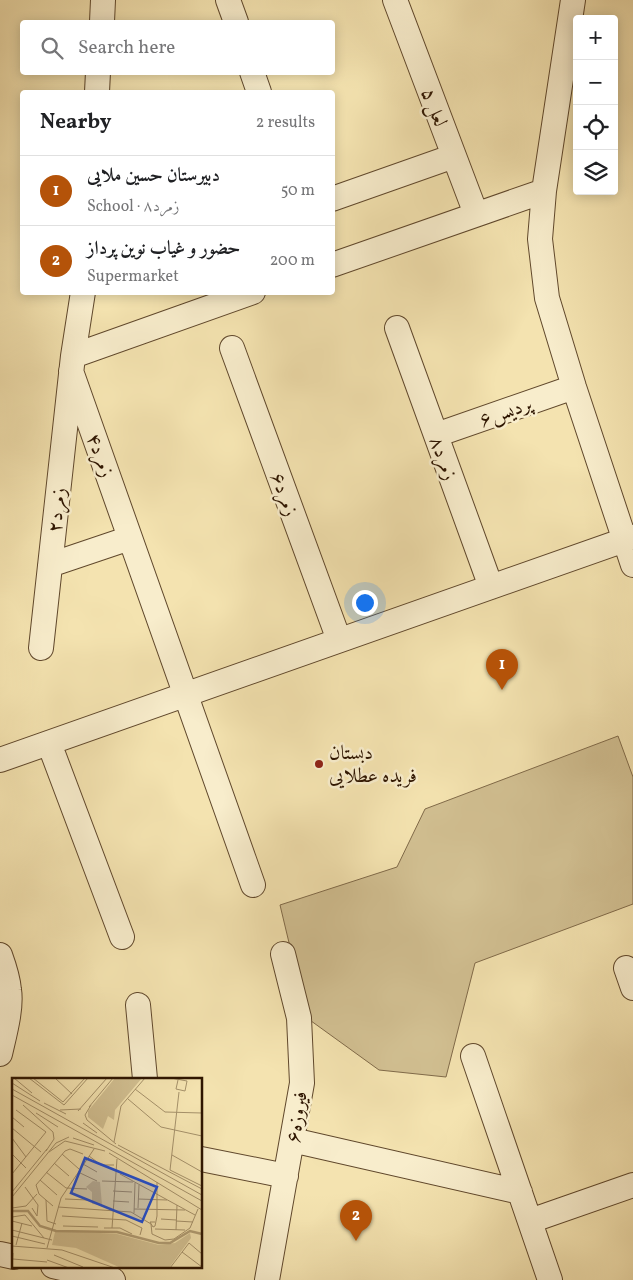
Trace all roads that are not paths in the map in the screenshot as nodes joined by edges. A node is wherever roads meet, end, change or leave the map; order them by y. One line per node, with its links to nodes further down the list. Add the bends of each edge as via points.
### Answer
1 (103, 0): 5 (street)
2 (228, 0): 6 (street)
3 (395, 0): 11 (street, لعل ۵)
4 (573, 0): 12 (street)
5 (102, 20)
6 (235, 20)
7 (98, 75): 9 (street)
8 (253, 75): 10 (street)
9 (97, 90)
10 (258, 90)
11 (454, 156): 13 (street); 14 (street, لعل ۵)
12 (544, 191): 14 (street); 21 (street, via 540,239 547,298)
13 (335, 198)
14 (476, 214): 15 (street)
15 (335, 264)
16 (83, 295): 20 (street, زمرد۲)
17 (245, 295): 20 (street)
18 (398, 328): 22 (street, زمرد۸)
19 (232, 348): 28 (street, زمرد۶)
20 (72, 363): 23 (street, زمرد۴); 25 (street, زمرد۲)
21 (574, 387): 22 (street, پردیس۶); 24 (street)
22 (436, 435): 27 (street, زمرد۸)
23 (130, 538): 25 (street); 30 (street, زمرد۴)
24 (629, 538): 26 (street); 27 (street)
25 (50, 565): 29 (street, زمرد۲)
26 (633, 565)
27 (491, 587): 28 (street)
28 (339, 640): 30 (street)
29 (41, 648)
30 (186, 694): 31 (street); 33 (street, زمرد۴)
31 (49, 743): 32 (street); 34 (street)
32 (0, 760)
33 (253, 885)
34 (122, 937)
35 (283, 954): 41 (street, فیروزه۶, via 298,1018 302,1083)
36 (0, 955): 38 (street, via 10,992 8,1021)
37 (138, 1005): 40 (street)
38 (0, 1054)
39 (473, 1056): 45 (street)
40 (144, 1078)
41 (292, 1140): 43 (street, فیروزه۶); 45 (street)
42 (202, 1159): 43 (street)
43 (286, 1176): 49 (street, فیروزه۶)
44 (633, 1185): 46 (street)
45 (520, 1192): 46 (street)
46 (530, 1221): 50 (street)
47 (66, 1268): 48 (street)
48 (112, 1275)
49 (267, 1280)
50 (550, 1280)

